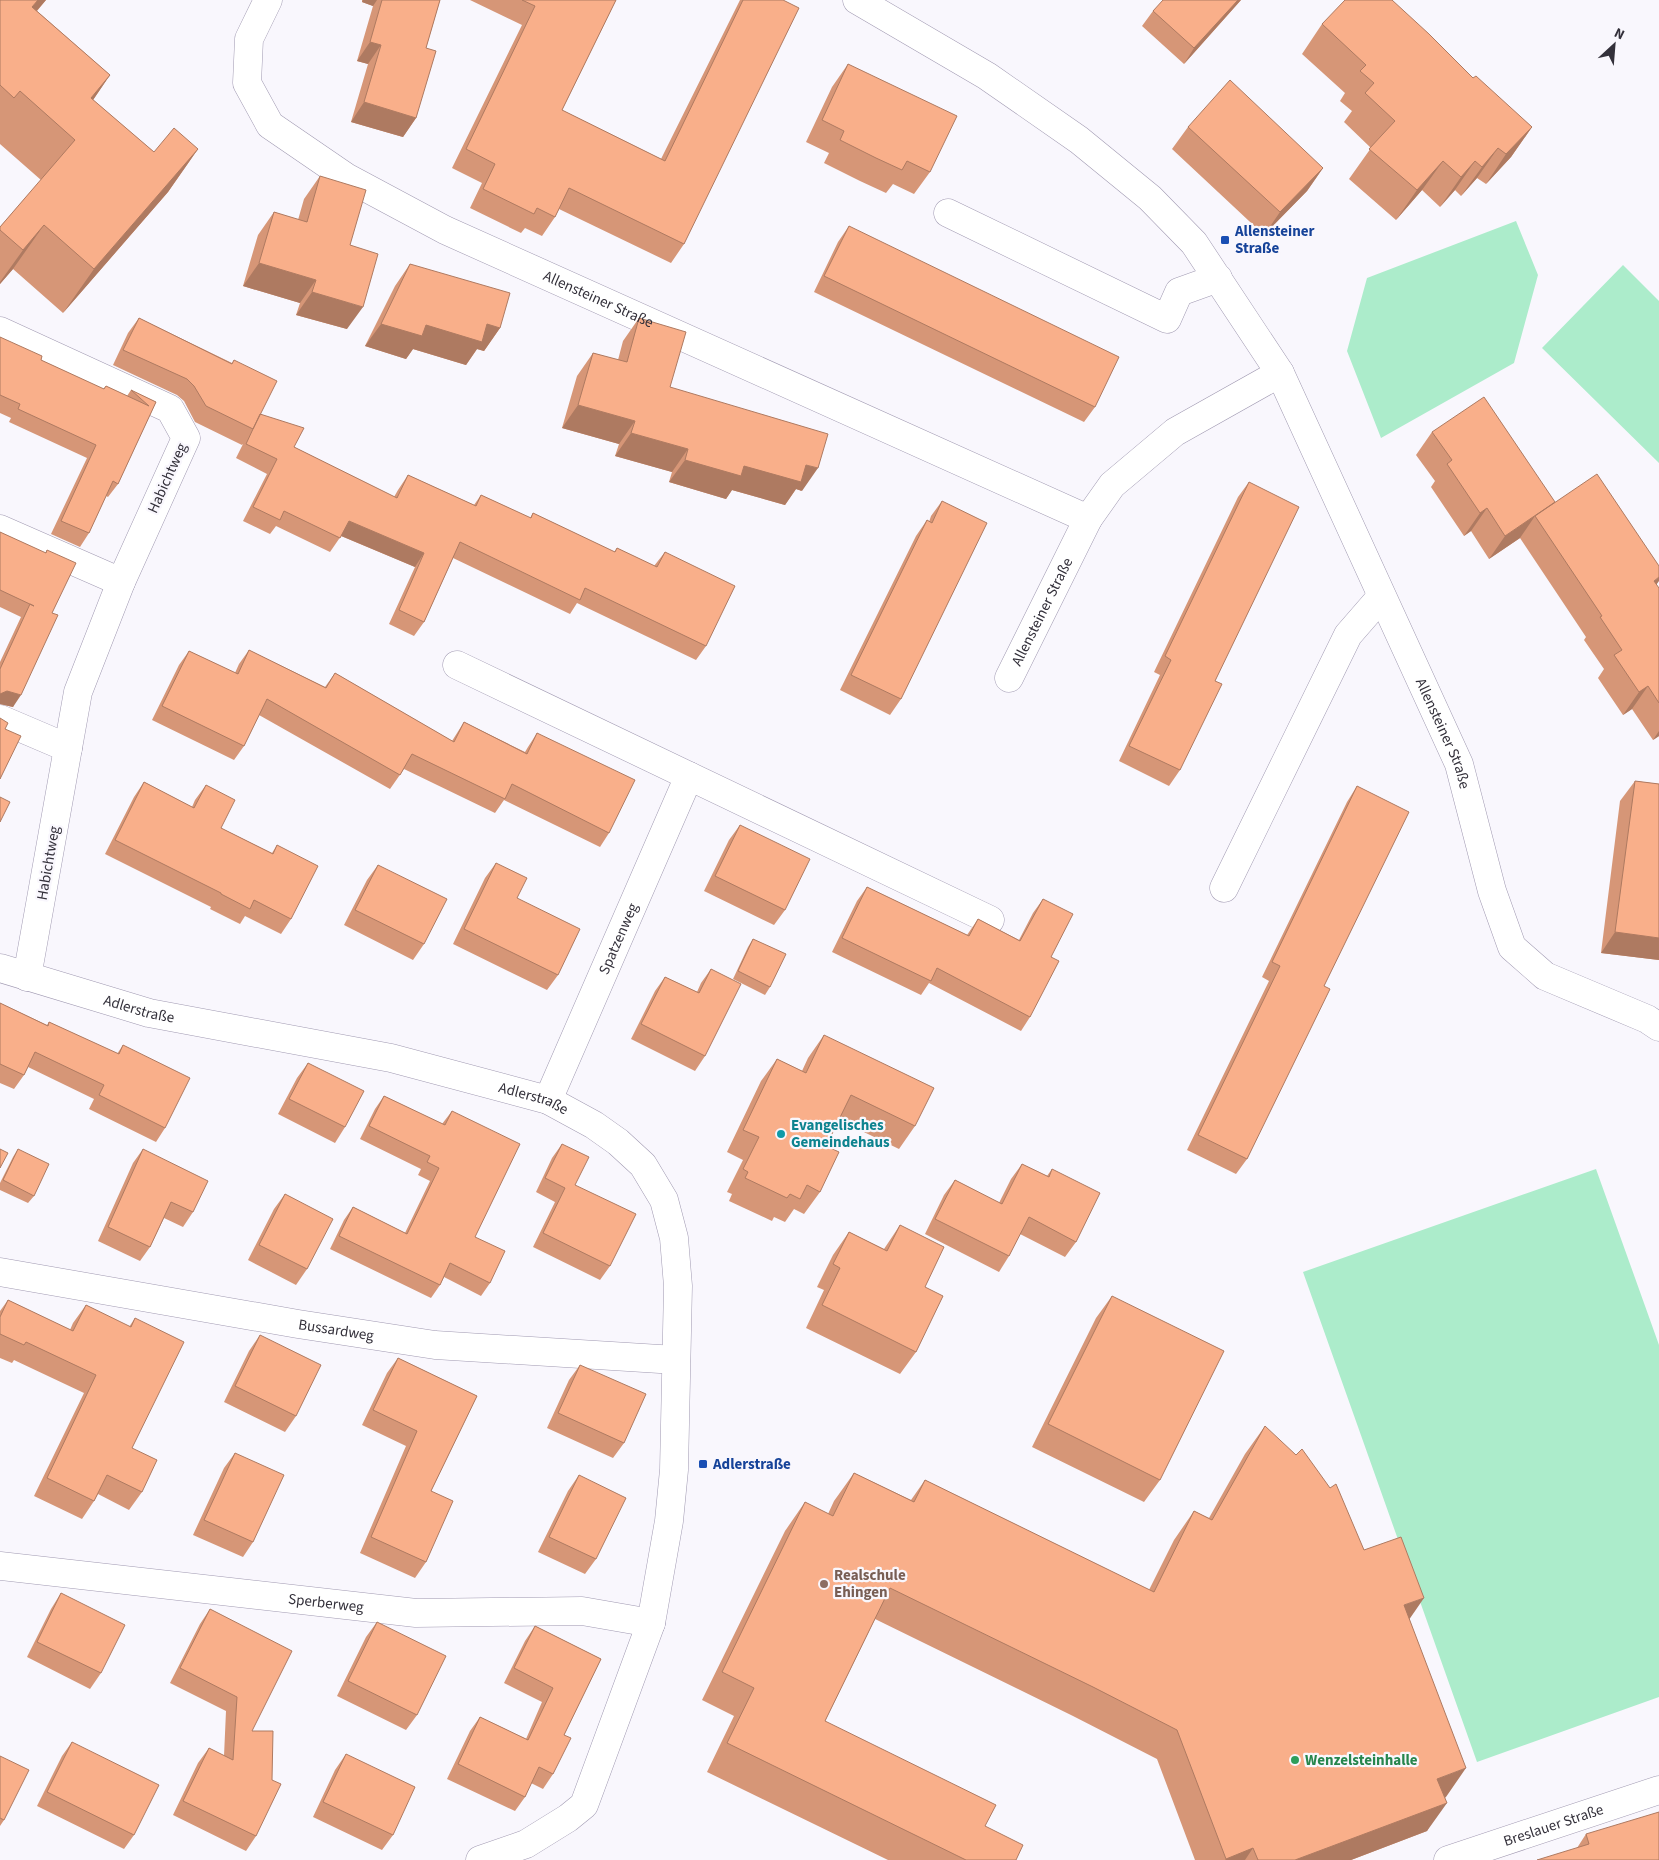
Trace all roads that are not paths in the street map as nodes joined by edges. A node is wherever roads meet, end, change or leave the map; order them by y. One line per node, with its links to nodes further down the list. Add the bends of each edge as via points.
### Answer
1 (268, 0): 7 (street, Allensteiner Straße, via 249,39 247,82 270,125 346,177 460,237)
2 (857, 0): 4 (street, Allensteiner Straße, via 987,76 1079,140 1150,198 1194,243)
3 (948, 212): 4 (street, via 1167,319 1179,292)
4 (1218, 278): 6 (street, Allensteiner Straße)
5 (0, 331): 9 (street, Habichtweg, via 170,409 186,438)
6 (1280, 373): 7 (street, Allensteiner Straße, via 1175,432 1112,485); 10 (street, Allensteiner Straße)
7 (1088, 520): 12 (street, Allensteiner Straße)
8 (0, 529): 9 (street)
9 (120, 582): 14 (street, Habichtweg, via 78,692)
10 (1382, 597): 16 (street, via 1348,636); 20 (street, Allensteiner Straße, via 1459,764 1492,891 1512,947 1544,976)
11 (457, 665): 15 (street)
12 (1009, 678)
13 (0, 719): 14 (street)
14 (68, 748): 19 (street, Habichtweg)
15 (689, 776): 17 (street); 21 (street, Spatzenweg)
16 (1224, 888)
17 (990, 920)
18 (0, 968): 19 (street, Adlerstraße)
19 (27, 977): 21 (street, Adlerstraße, via 149,1013 391,1058)
20 (1659, 1027)
21 (548, 1100): 23 (street, Adlerstraße, via 618,1142 643,1165 664,1200 674,1238 678,1286)
22 (0, 1272): 23 (street, Bussardweg, via 426,1344)
23 (676, 1360): 25 (street, Adlerstraße, via 676,1436 669,1522)
24 (0, 1566): 25 (street, Sperberweg, via 416,1612 582,1611)
25 (652, 1623): 27 (street, Adlerstraße, via 584,1805)
26 (1659, 1790): 29 (street, Breslauer Straße)
27 (535, 1852): 28 (street, Adlerstraße)
28 (480, 1860)
29 (1448, 1860)

